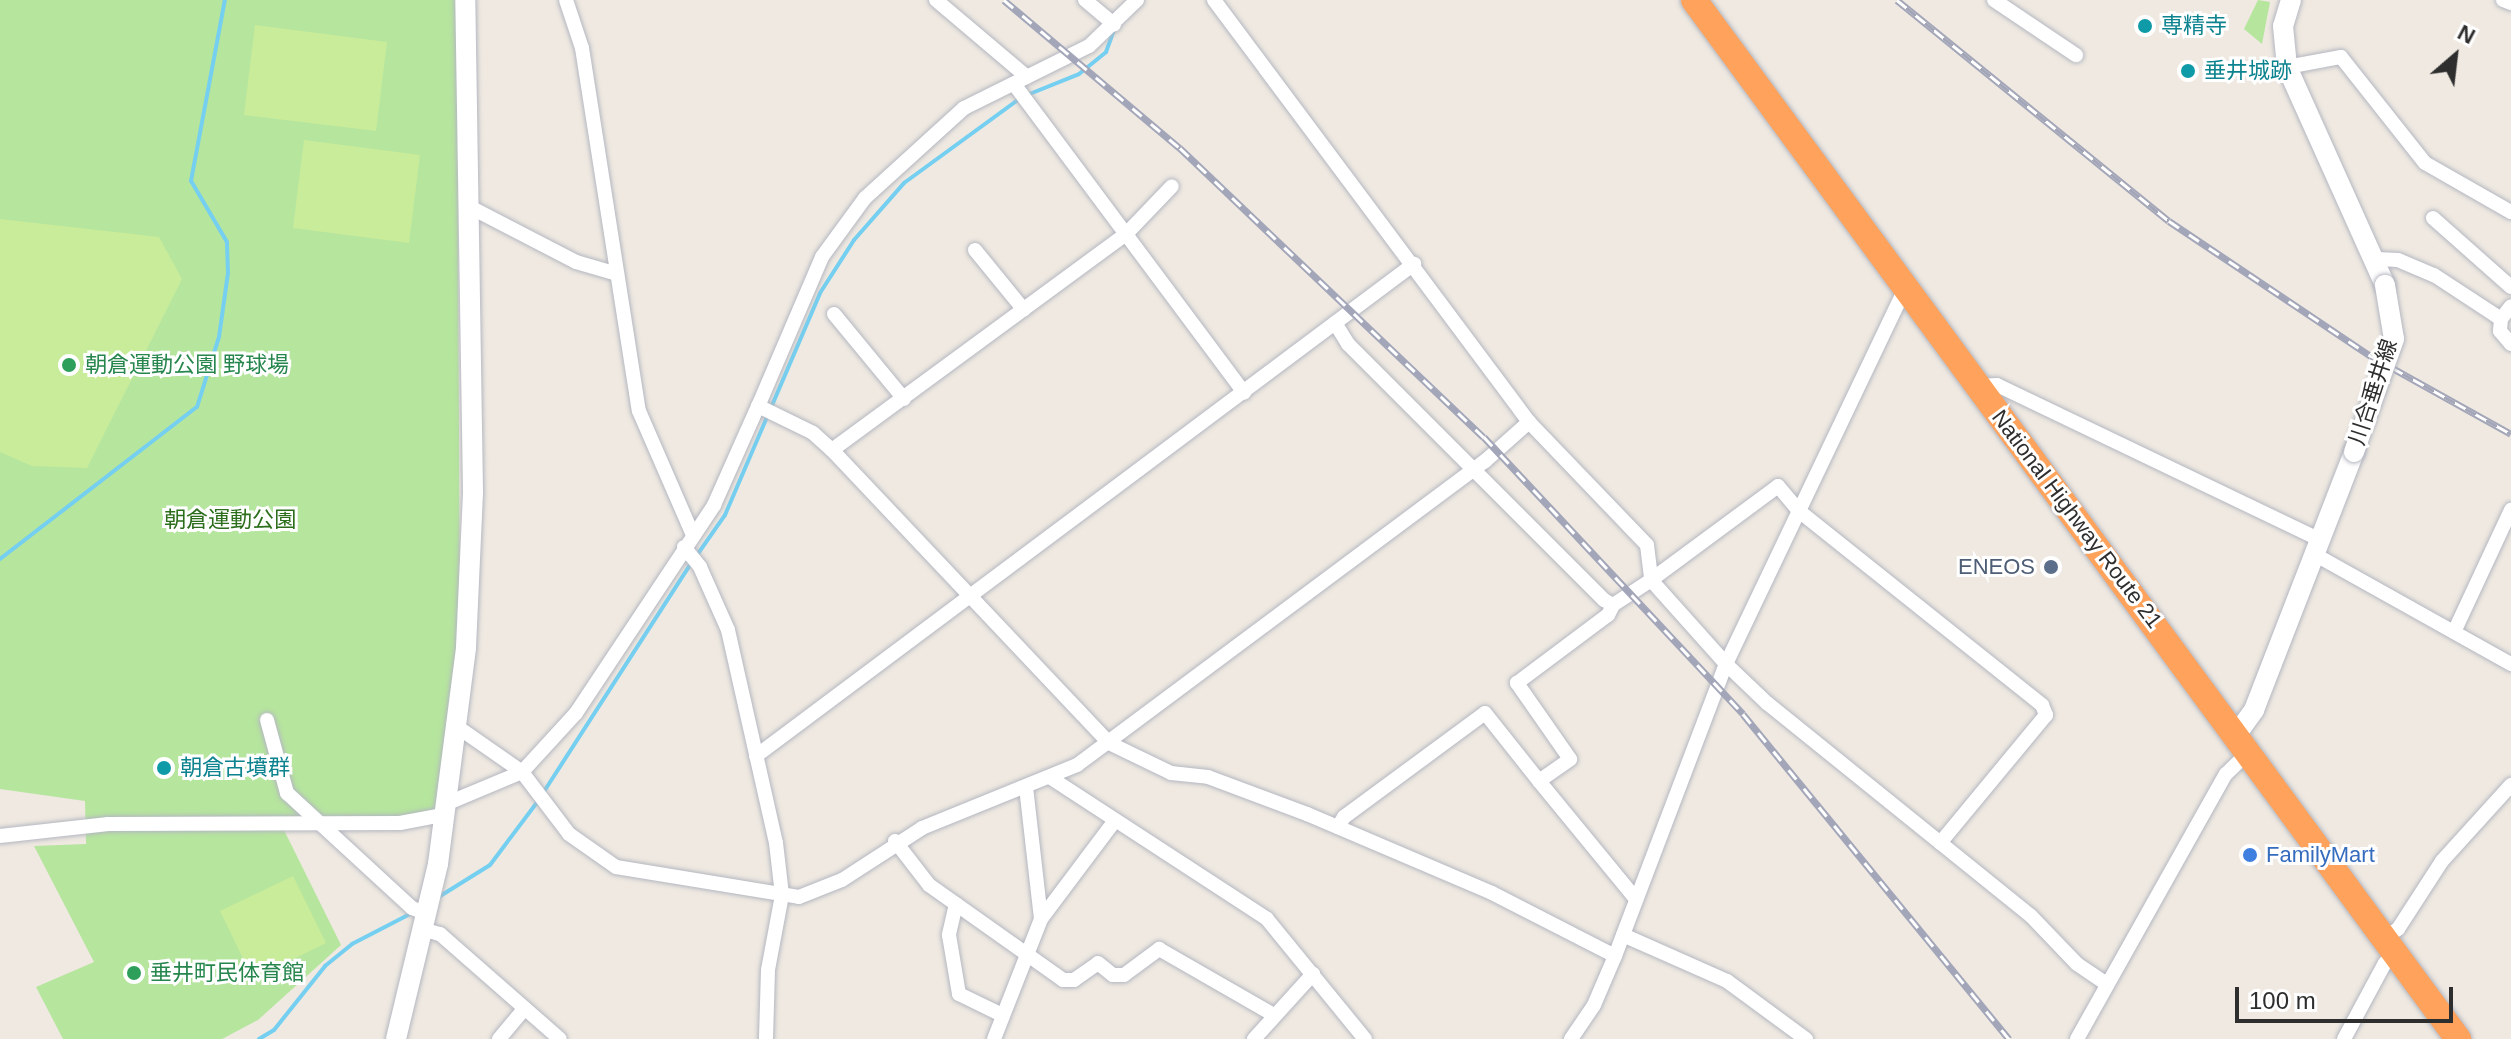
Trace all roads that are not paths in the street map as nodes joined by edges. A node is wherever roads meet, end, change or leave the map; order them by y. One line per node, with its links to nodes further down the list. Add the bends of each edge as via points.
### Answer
1 (465, 0): 17 (street)
2 (566, 0): 24 (street, via 582,48)
3 (936, 0): 15 (street)
4 (1085, 0): 12 (street)
5 (1137, 0): 12 (street)
6 (1214, 0): 23 (street)
7 (1694, 0): 25 (highway, National Highway Route 21)
8 (1994, 0): 13 (street)
9 (2291, 0): 14 (street, 川合垂井線, via 2282,41)
10 (2503, 0): 11 (street)
11 (2511, 3)
12 (1114, 24): 15 (street, via 1064,62)
13 (2076, 55)
14 (2287, 67): 18 (street, via 2334,54 2341,57 2425,163); 22 (street, 川合垂井線)
15 (1020, 81): 20 (street); 36 (street, via 964,108 865,198 840,229 795,311)
16 (1172, 186): 20 (street)
17 (466, 205): 24 (street, via 576,262); 51 (street, via 473,491)
18 (2511, 212)
19 (2433, 218): 26 (street)
20 (1126, 234): 28 (street); 34 (street)
21 (975, 250): 28 (street)
22 (2377, 259): 30 (street, via 2398,260 2434,275); 43 (street, 川合垂井線, bridge, via 2394,339)
23 (1414, 264): 31 (street); 37 (street)
24 (617, 274): 42 (street, via 639,411)
25 (1906, 286): 33 (highway, National Highway Route 21); 41 (street)
26 (2511, 287)
27 (2511, 306): 30 (street)
28 (1024, 310): 35 (street)
29 (834, 314): 35 (street)
30 (2501, 319): 32 (street, via 2500,331)
31 (1335, 323): 34 (street); 39 (street, via 1348,344)
32 (2511, 344)
33 (1979, 386): 43 (street, via 1997,385); 53 (highway, National Highway Route 21)
34 (1244, 393): 45 (street)
35 (904, 399): 38 (street)
36 (760, 407): 38 (street, via 780,414); 42 (street, via 727,480)
37 (1529, 422): 39 (street); 44 (street, via 1647,545)
38 (832, 450): 45 (street)
39 (1473, 470): 46 (street); 52 (street)
40 (2511, 510): 47 (street)
41 (1799, 511): 44 (street, via 1778,486); 48 (street); 66 (street, via 2042,705 2046,715)
42 (689, 544): 54 (street, via 728,630); 55 (street, via 576,713)
43 (2316, 547): 47 (street); 53 (street, 川合垂井線)
44 (1651, 580): 46 (street); 48 (street)
45 (971, 599): 52 (street); 54 (street)
46 (1613, 605): 57 (street, via 1608,615 1517,683 1570,759)
47 (2454, 632): 49 (street)
48 (1726, 664): 66 (street); 68 (street)
49 (2511, 664)
50 (267, 720): 61 (street, via 287,793)
51 (459, 728): 55 (street); 60 (street)
52 (1109, 743): 56 (street); 63 (street, via 1171,773 1208,777)
53 (2242, 744): 73 (highway, National Highway Route 21); 77 (street)
54 (756, 756): 67 (street)
55 (522, 772): 60 (street); 67 (street, via 569,834 616,867)
56 (1051, 778): 59 (street); 62 (street)
57 (1539, 781): 63 (street, via 1485,713 1344,817); 68 (street)
58 (2511, 785): 73 (street, via 2442,861)
59 (1026, 787): 65 (street); 70 (street)
60 (448, 808): 61 (street, via 400,823); 71 (street)
61 (313, 822): 64 (street, via 108,824); 71 (street)
62 (1113, 823): 70 (street); 76 (street, via 1267,919)
63 (1338, 827): 75 (street, via 1492,893)
64 (0, 836)
65 (895, 841): 67 (street, via 842,880 799,897); 69 (street, via 929,885)
66 (1940, 843): 77 (street, via 2031,916 2077,964)
67 (782, 895): 84 (street, via 768,970)
68 (1635, 898): 72 (street)
69 (956, 904): 74 (street); 79 (street, via 949,935 959,994)
70 (1041, 919): 74 (street)
71 (426, 922): 78 (street); 81 (street)
72 (1623, 935): 75 (street); 89 (street, via 1727,981)
73 (2391, 947): 91 (street); 92 (highway, National Highway Route 21)
74 (1026, 951): 79 (street); 80 (street, via 1063,980 1074,980 1098,963 1113,975 1124,975 1159,949)
75 (1615, 956): 88 (street, via 1594,1005)
76 (1313, 974): 80 (street); 87 (street)
77 (2107, 984): 90 (street)
78 (525, 1008): 82 (street); 83 (street)
79 (1000, 1014): 85 (street)
80 (1274, 1015): 86 (street)
81 (396, 1039)
82 (499, 1039)
83 (560, 1039)
84 (766, 1039)
85 (995, 1039)
86 (1254, 1039)
87 (1365, 1039)
88 (1571, 1039)
89 (1806, 1039)
90 (2078, 1039)
91 (2344, 1039)
92 (2458, 1039)

